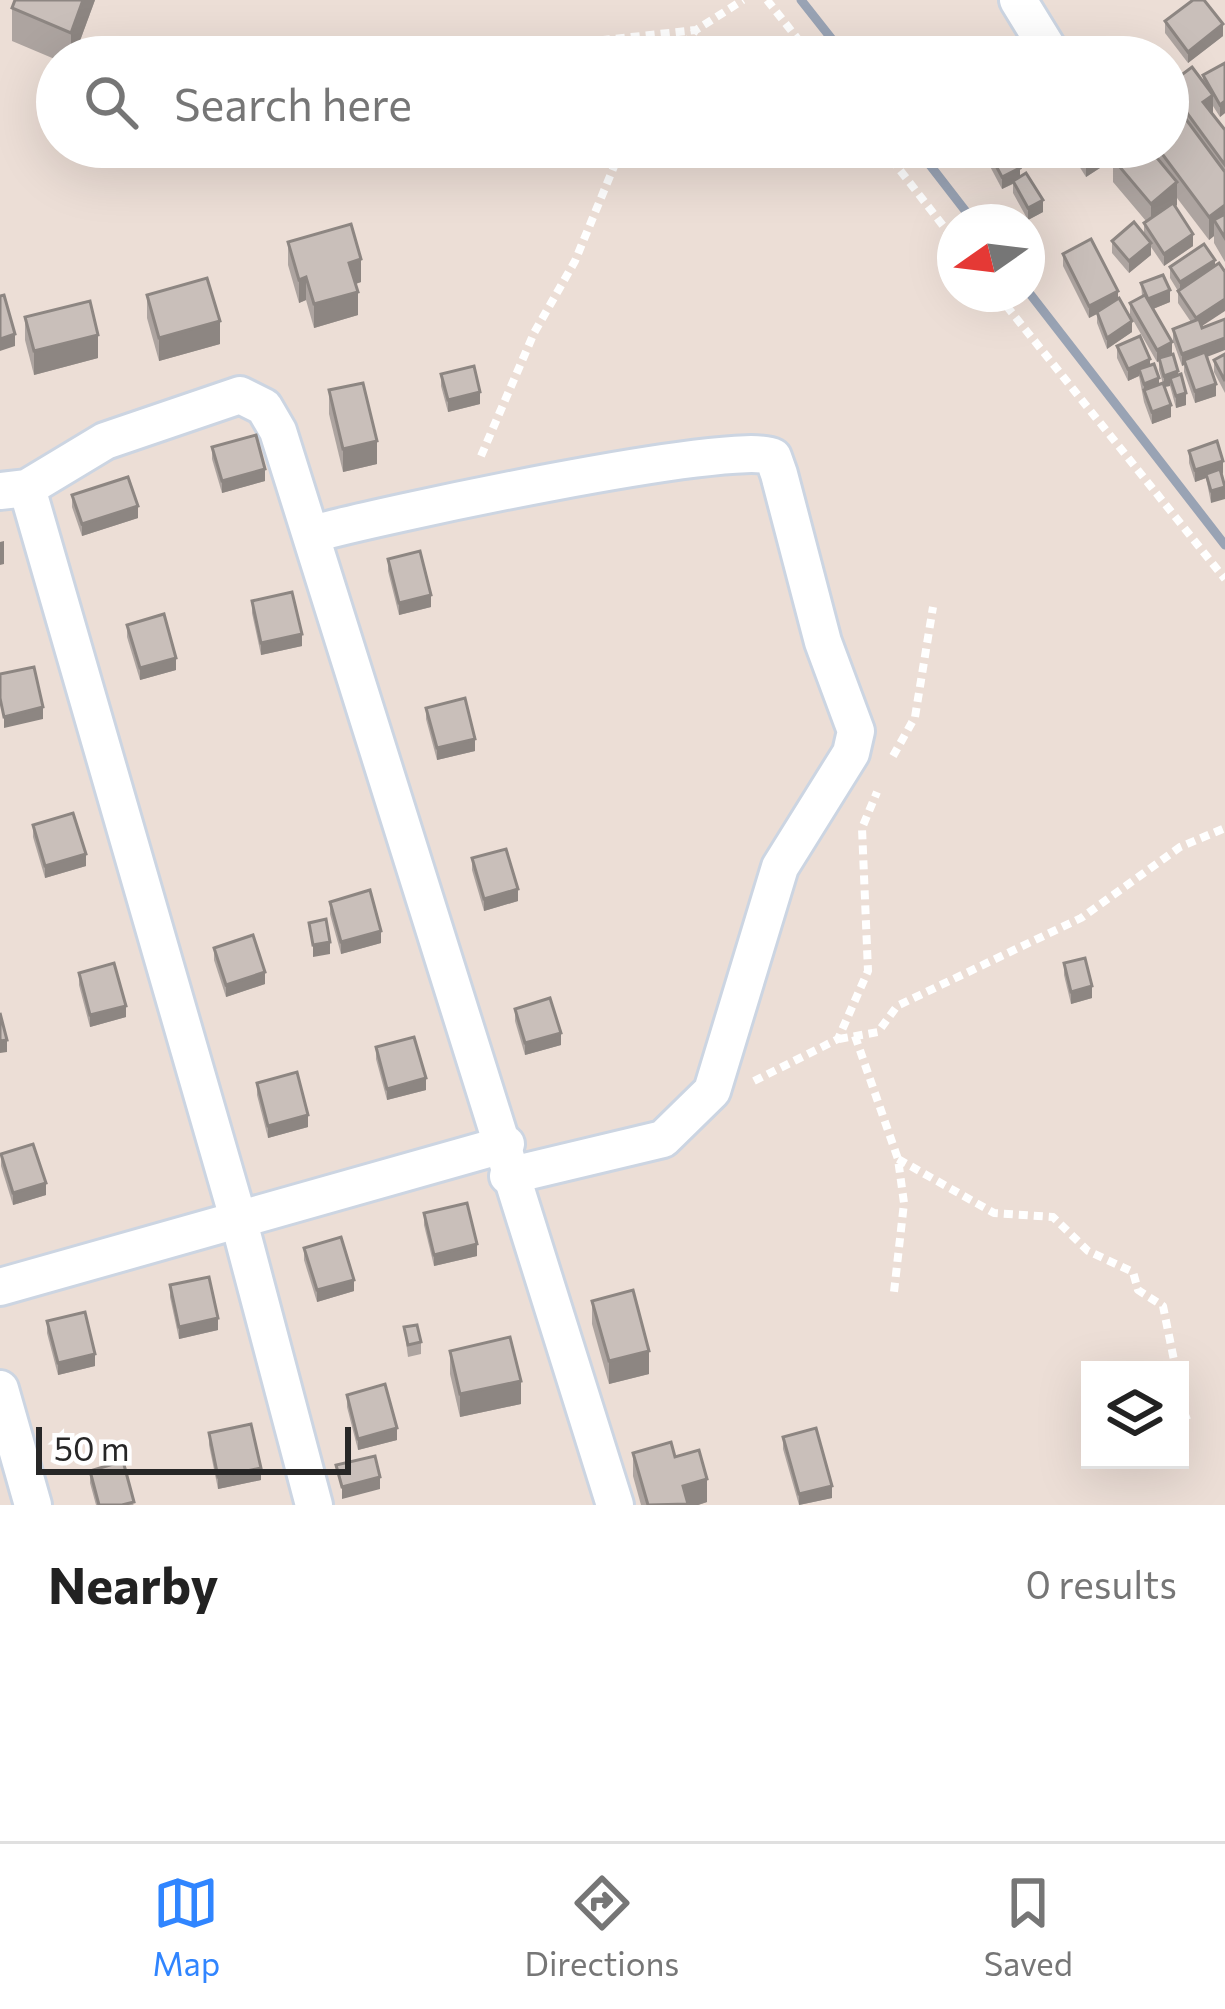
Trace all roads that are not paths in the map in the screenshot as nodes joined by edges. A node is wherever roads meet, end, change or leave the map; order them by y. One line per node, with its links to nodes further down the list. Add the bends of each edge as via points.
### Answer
1 (1018, 0): 2 (street)
2 (1040, 36)
3 (13, 489): 4 (street, via 104,441 240,395 263,407 278,431); 6 (street)
4 (313, 534): 5 (street); 5 (street, via 465,496 704,457 760,450 773,457 856,731 851,752 780,867 712,1091 663,1139)
5 (507, 1160): 6 (street); 11 (street)
6 (238, 1218): 7 (street); 10 (street)
7 (0, 1287)
8 (0, 1389): 9 (street)
9 (33, 1505)
10 (314, 1505)
11 (615, 1505)

